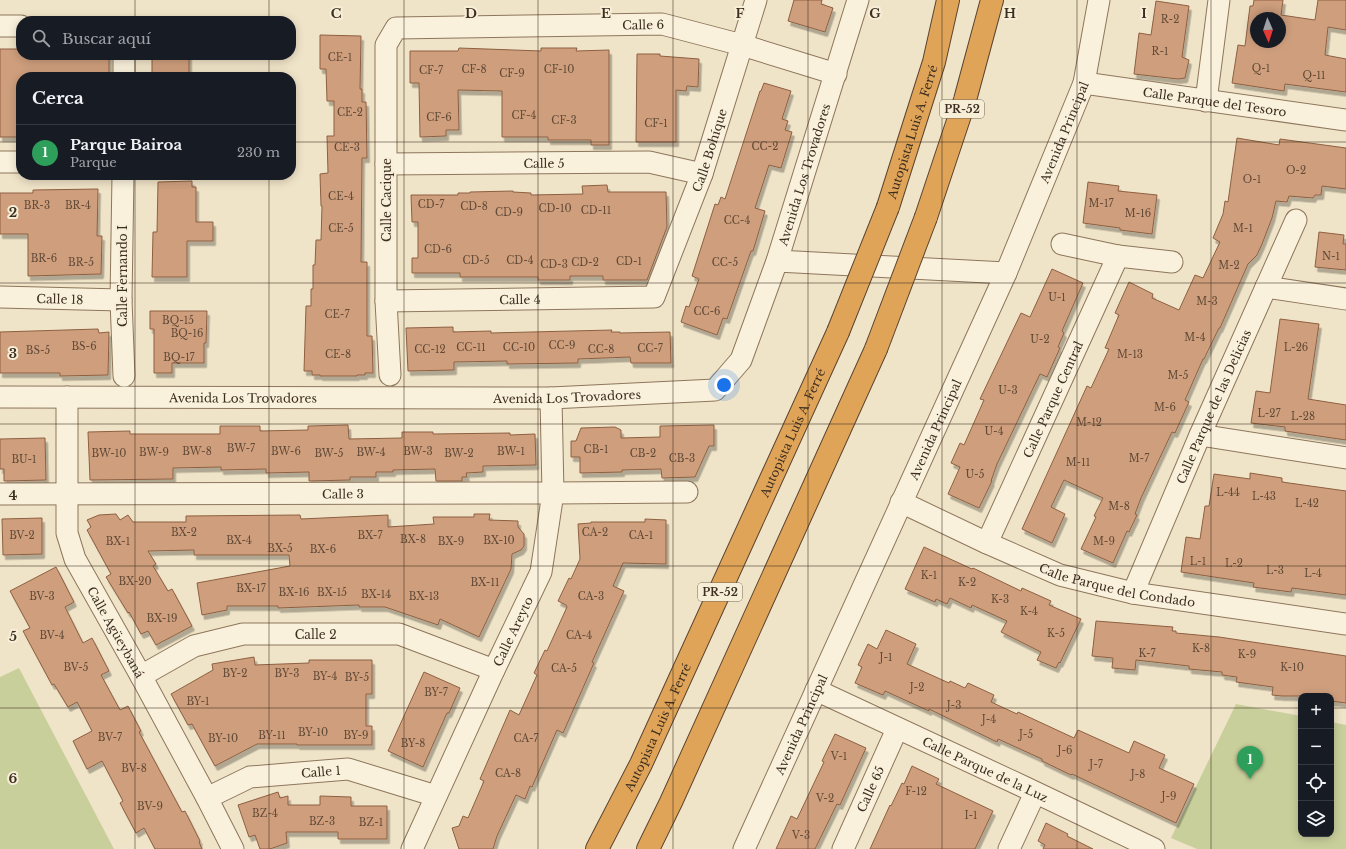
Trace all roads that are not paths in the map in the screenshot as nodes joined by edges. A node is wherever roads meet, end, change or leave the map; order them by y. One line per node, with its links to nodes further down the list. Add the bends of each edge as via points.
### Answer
1 (756, 0): 10 (street, Calle Bohíque)
2 (858, 0): 13 (street, Avenida Los Trovadores)
3 (948, 0): 58 (highway, Autopista Luis A. Ferré / PR-52, bridge, via 934,62 888,207 838,332 641,764)
4 (992, 0): 59 (highway, PR-52, bridge, via 965,100 926,217 876,349)
5 (1099, 0): 14 (street, Avenida Principal)
6 (1219, 0): 15 (street)
7 (0, 26): 8 (street)
8 (16, 26)
9 (396, 28): 10 (street, Calle 6, via 662,24); 19 (street, Calle Cacique, via 386,45)
10 (742, 45): 13 (street, Calle 6); 20 (street, Calle Bohíque)
11 (124, 60): 12 (street)
12 (124, 72)
13 (836, 74): 25 (street, Avenida Los Trovadores)
14 (1084, 83): 15 (street, Calle Parque del Tesoro); 27 (street, Avenida Principal)
15 (1206, 101): 16 (street, Calle Parque del Tesoro)
16 (1346, 120)
17 (0, 162): 18 (street)
18 (16, 162)
19 (386, 164): 20 (street, Calle 5, via 649,162); 33 (street, Calle Cacique)
20 (702, 174): 29 (street, Calle Bohíque)
21 (123, 180): 32 (street, Calle Fernando I)
22 (1296, 220): 28 (street, Calle Parque de las Delicias)
23 (1062, 244): 24 (street)
24 (1118, 256): 26 (street); 46 (street, Calle Parque Central)
25 (777, 261): 27 (street); 38 (street, Avenida Los Trovadores, via 741,360 715,390)
26 (1172, 262)
27 (1006, 273): 45 (street, Avenida Principal)
28 (1266, 287): 31 (street); 39 (street, Calle Parque de las Delicias)
29 (654, 296): 33 (street, Calle 4)
30 (0, 297): 32 (street, Calle 18)
31 (1346, 299)
32 (121, 300): 35 (street, Calle Fernando I)
33 (386, 301): 34 (street, Calle Cacique)
34 (390, 375)
35 (124, 376)
36 (0, 397): 37 (street, Avenida Los Trovadores)
37 (66, 397): 38 (street, Avenida Los Trovadores); 44 (street, Calle Agüeybaná)
38 (551, 398): 42 (street, Calle Areyto)
39 (1200, 435): 40 (street); 47 (street, Calle Parque de las Delicias)
40 (1346, 458)
41 (687, 492): 42 (street, Calle 3)
42 (553, 493): 44 (street, Calle 3); 49 (street, Calle Areyto, via 542,572)
43 (0, 494): 44 (street, Calle 3)
44 (67, 494): 50 (street, Calle Agüeybaná, via 67,533 75,559)
45 (902, 502): 46 (street, Calle Parque del Condado); 51 (street, Avenida Principal)
46 (987, 543): 47 (street, Calle Parque del Condado, via 1060,575)
47 (1133, 593): 48 (street, Calle Parque del Condado)
48 (1346, 624)
49 (494, 670): 50 (street, Calle 2, via 399,634 243,634 194,646); 54 (street, Calle Areyto)
50 (141, 676): 55 (street, Calle Agüeybaná)
51 (816, 690): 52 (street, Calle Parque de la Luz); 60 (street, Avenida Principal)
52 (898, 729): 53 (street, Calle Parque de la Luz); 61 (street, Calle 65)
53 (1035, 793): 62 (street); 63 (street, Calle Parque de la Luz)
54 (436, 796): 55 (street, Calle 1, via 348,769 250,777); 57 (street, Calle Areyto)
55 (207, 798): 56 (street, Calle Agüeybaná)
56 (233, 849)
57 (412, 849)
58 (597, 849)
59 (648, 849)
60 (744, 849)
61 (843, 849)
62 (1009, 849)
63 (1154, 849)

